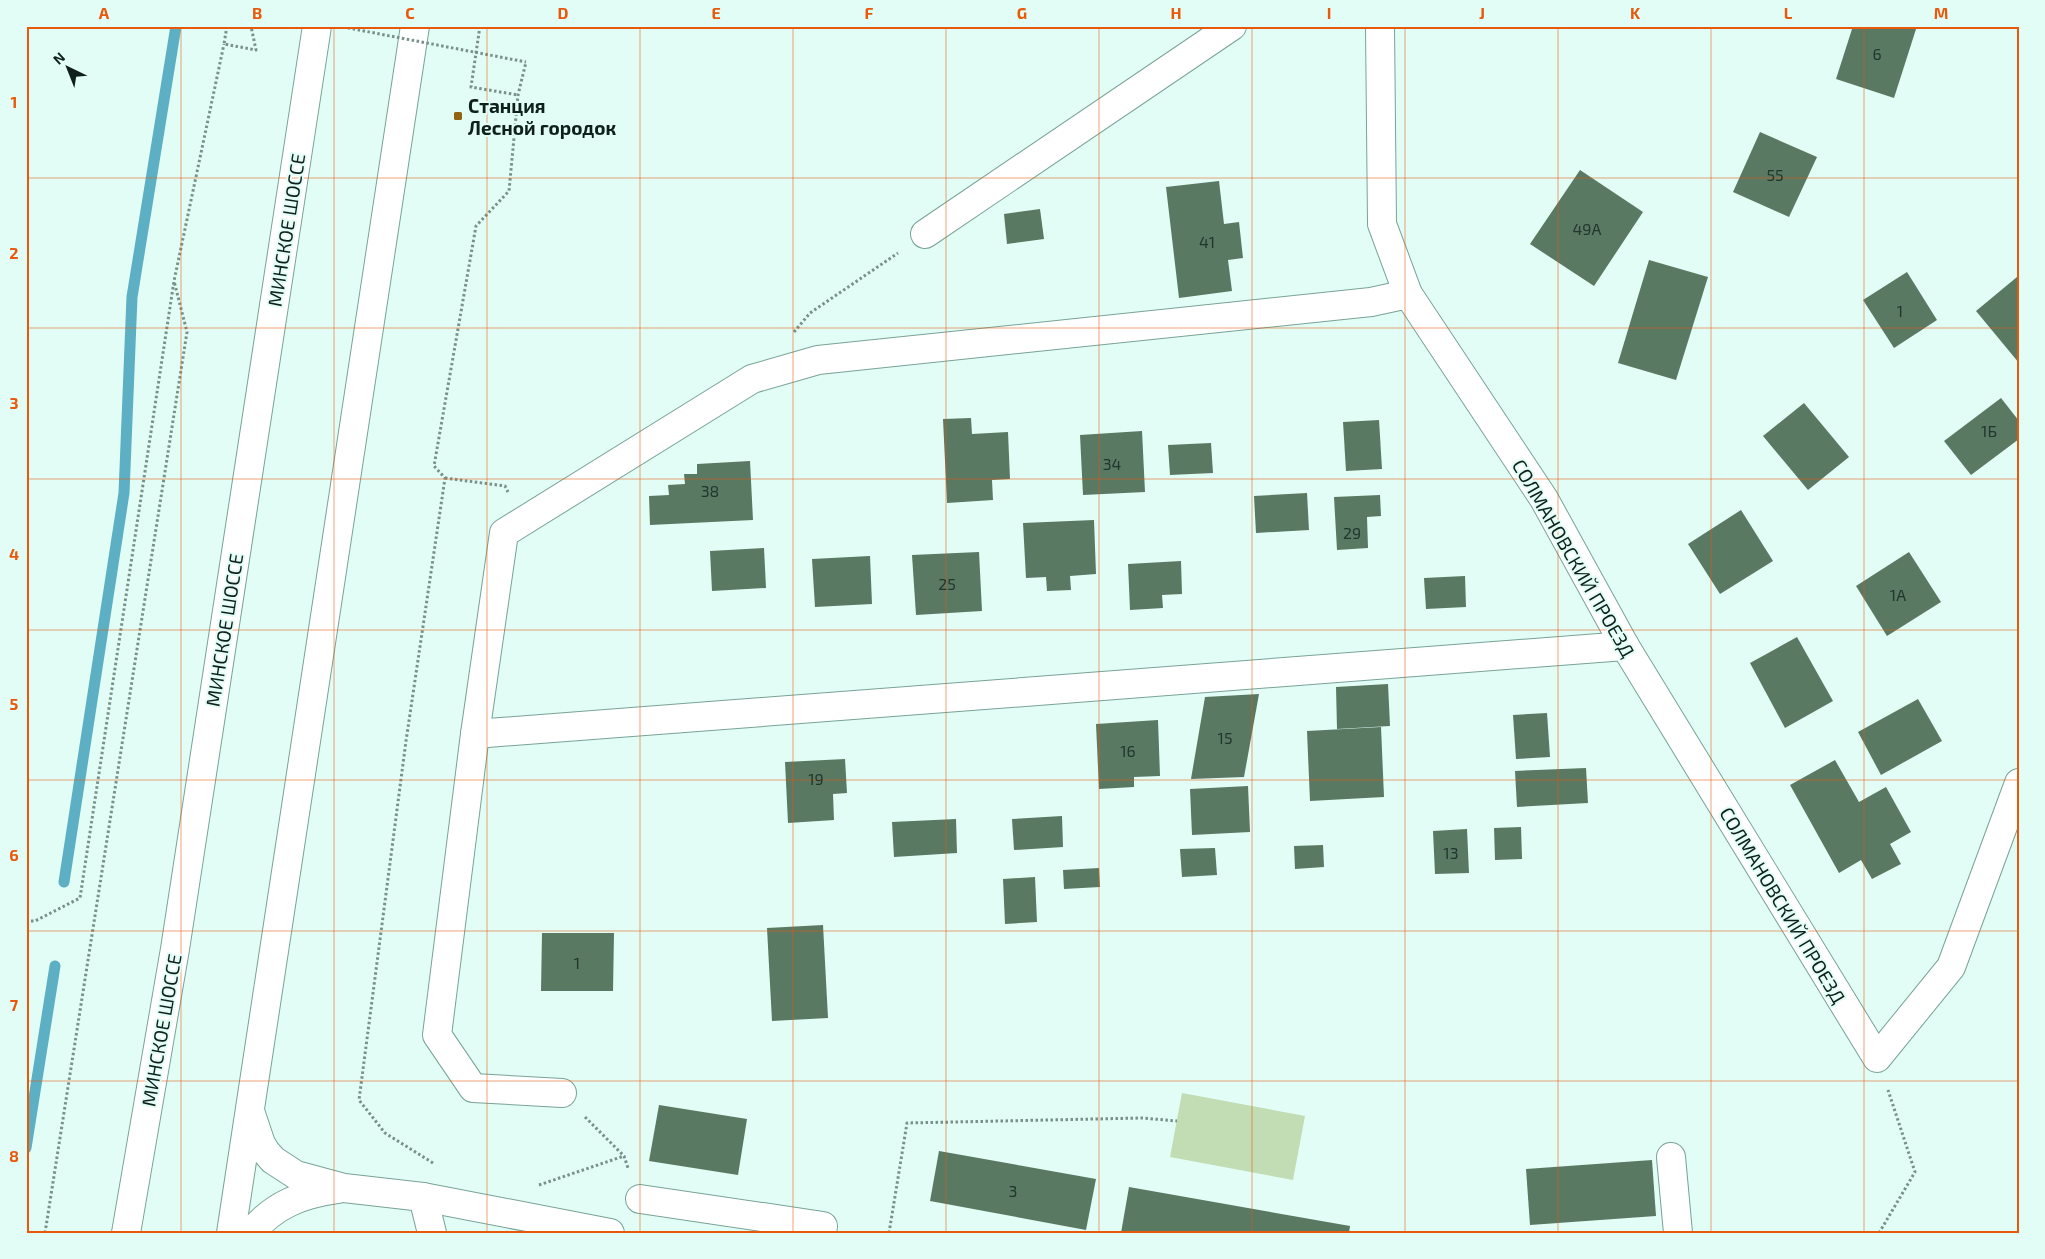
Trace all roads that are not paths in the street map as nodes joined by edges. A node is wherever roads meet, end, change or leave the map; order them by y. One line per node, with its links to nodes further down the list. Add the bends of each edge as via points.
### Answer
1 (305, 26): 6 (main road)
2 (317, 26): 6 (main road, МИНСКОЕ ШОССЕ)
3 (415, 26): 13 (main road)
4 (1232, 26): 7 (main road)
5 (1380, 26): 8 (main road, СОЛМАНОВСКИЙ ПРОЕЗД, via 1382,224)
6 (311, 66): 18 (main road, МИНСКОЕ ШОССЕ, via 175,949)
7 (925, 234)
8 (1408, 294): 9 (main road, СОЛМАНОВСКИЙ ПРОЕЗД, via 1544,499); 10 (main road, via 1371,302 818,360 752,379 504,533)
9 (1625, 646): 10 (main road); 11 (main road, СОЛМАНОВСКИЙ ПРОЕЗД, via 1877,1058 1951,967)
10 (475, 734): 12 (main road, via 437,1035 473,1088)
11 (2019, 783)
12 (562, 1093)
13 (250, 1111): 15 (main road, via 261,1144 273,1160 296,1175); 19 (main road)
14 (1671, 1157): 24 (main road)
15 (344, 1188): 16 (main road); 20 (main road, via 309,1193 284,1203)
16 (423, 1197): 21 (main road); 22 (main road)
17 (640, 1199): 23 (main road, via 823,1226)
18 (126, 1233)
19 (231, 1233)
20 (251, 1233)
21 (432, 1233)
22 (610, 1233)
23 (822, 1233)
24 (1678, 1233)

